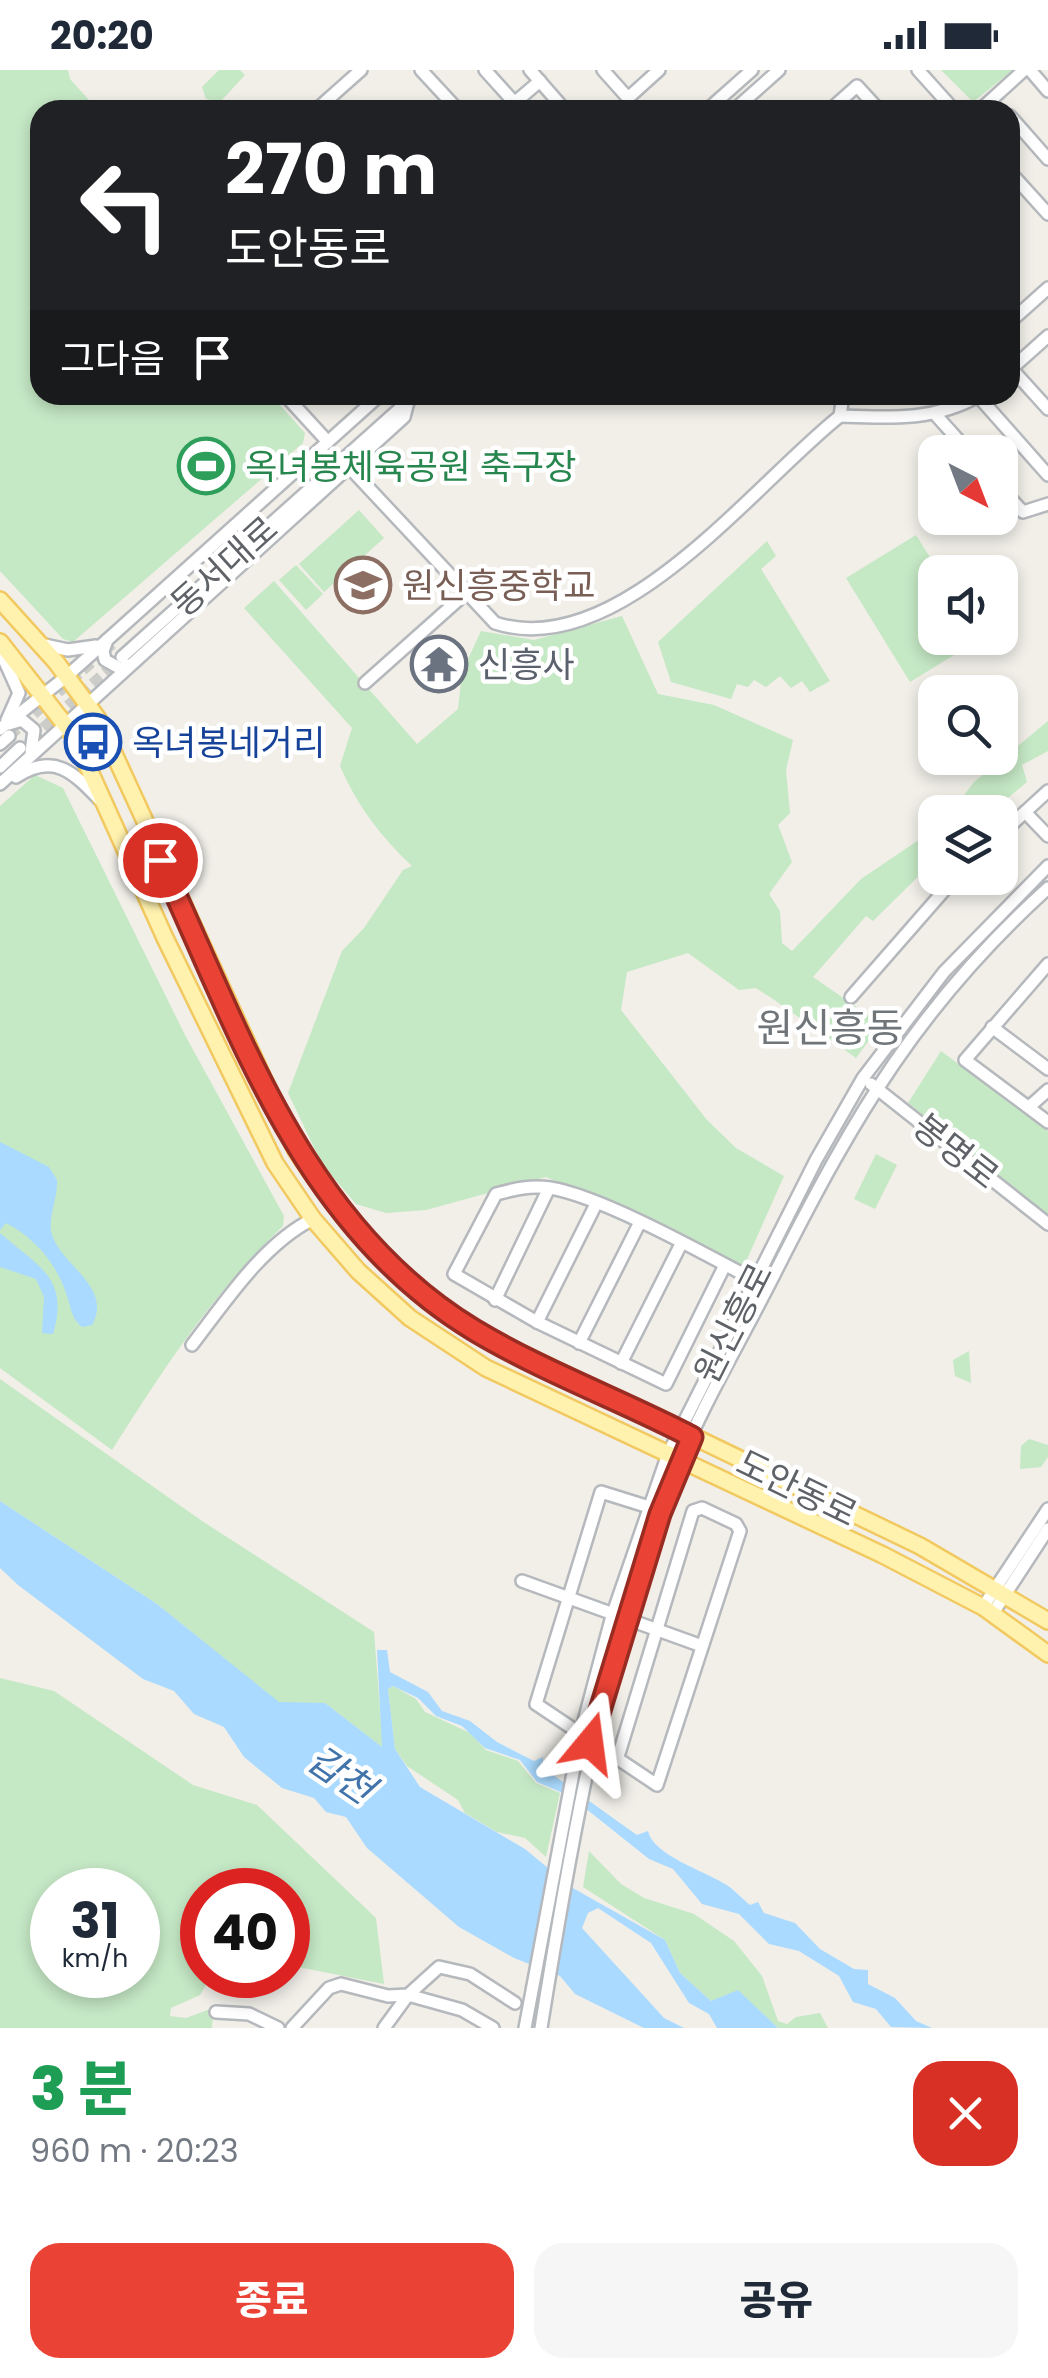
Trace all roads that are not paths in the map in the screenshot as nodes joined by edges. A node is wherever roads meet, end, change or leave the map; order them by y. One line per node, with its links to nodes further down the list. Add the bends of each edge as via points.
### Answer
1 (361, 70): 14 (street)
2 (421, 70): 15 (street)
3 (484, 70): 16 (street)
4 (530, 70): 11 (street)
5 (603, 70): 6 (street, via 628,98)
6 (659, 70)
7 (752, 70): 19 (street)
8 (779, 70): 20 (street)
9 (918, 70): 23 (street)
10 (1027, 70): 12 (street); 13 (street)
11 (540, 81): 17 (street); 18 (street)
12 (1048, 91)
13 (994, 98): 24 (street)
14 (327, 100)
15 (449, 100)
16 (508, 100)
17 (522, 100)
18 (556, 100)
19 (718, 100)
20 (745, 100)
21 (841, 100): 22 (street, via 857,86)
22 (870, 100)
23 (945, 100)
24 (992, 100)
25 (1020, 127): 26 (street)
26 (1048, 158)
27 (1020, 183): 28 (street)
28 (1048, 214)
29 (1048, 288): 30 (street)
30 (1020, 313)
31 (1047, 339): 32 (street)
32 (1020, 362)
33 (1020, 379): 42 (street)
34 (294, 405): 46 (street)
35 (369, 405): 46 (street)
36 (379, 405): 53 (street, 동서대로)
37 (404, 405): 57 (street, 동서대로)
38 (409, 405): 47 (street)
39 (841, 405): 44 (street)
40 (958, 405): 43 (street)
41 (987, 405): 48 (street)
42 (1048, 409)
43 (936, 414): 44 (street); 45 (street)
44 (840, 416): 51 (street, via 678,562 607,609 516,630 495,623)
45 (955, 435)
46 (328, 442): 53 (street)
47 (350, 468): 51 (street); 58 (street)
48 (1048, 475)
49 (1048, 504): 50 (street, via 1023,512)
50 (1018, 507)
51 (466, 594): 60 (street)
52 (0, 600): 55 (main road, 도안동로)
53 (109, 641): 55 (street, via 68,650); 58 (street, via 102,651 106,660 121,669); 59 (street)
54 (0, 642): 61 (main road, 도안동로)
55 (40, 644): 59 (main road, 도안동로)
56 (0, 652): 64 (street, via 20,693)
57 (122, 657)
58 (138, 659): 62 (street)
59 (67, 676): 61 (street); 62 (main road, 도안동로)
60 (365, 683)
61 (44, 694): 63 (main road, 도안동로); 64 (street)
62 (89, 703): 63 (street); 98 (main road, 도안동로, via 273,1105 341,1214 406,1280 473,1329)
63 (66, 723): 65 (street); 69 (main road, 도안동로)
64 (4, 734): 65 (street, via 22,720 34,730 35,742)
65 (24, 754): 66 (street); 67 (street)
66 (0, 767)
67 (0, 786): 69 (street, via 35,766 56,764)
68 (1048, 792): 70 (street)
69 (102, 801): 87 (main road, 도안동로, via 254,1123)
70 (1025, 812): 71 (street); 72 (street)
71 (1018, 818)
72 (1048, 836)
73 (1048, 866): 80 (street, 원신흥로, via 944,972)
74 (1048, 888): 81 (street, 원신흥로, via 950,988)
75 (940, 895): 77 (street)
76 (1046, 973): 78 (street)
77 (852, 997)
78 (992, 1027): 79 (street); 83 (street, via 965,1060)
79 (1048, 1069)
80 (863, 1078): 81 (street, 봉명로); 92 (street, 원신흥로)
81 (875, 1087): 88 (street, 봉명로); 98 (street, 원신흥로)
82 (1048, 1090): 83 (street)
83 (1029, 1107): 84 (street)
84 (1048, 1122)
85 (550, 1188): 86 (street); 93 (street); 93 (street, via 496,1194 454,1274)
86 (596, 1204): 89 (street); 94 (street)
87 (312, 1220): 96 (street, via 260,1264); 99 (main road, 도안동로, via 410,1318 473,1361)
88 (1047, 1222)
89 (639, 1224): 90 (street); 95 (street)
90 (680, 1244): 91 (street); 97 (street)
91 (724, 1265): 92 (street); 97 (street, via 666,1384)
92 (754, 1280): 98 (street, 원신흥로)
93 (494, 1300): 94 (street)
94 (536, 1322): 95 (street)
95 (579, 1343): 97 (street)
96 (192, 1345)
97 (621, 1363)
98 (686, 1433): 99 (street, 원신흥로); 104 (main road, 도안동로)
99 (674, 1457): 100 (street, 원신흥로); 106 (main road, 도안동로); 107 (street, 원신흥로)
100 (649, 1507): 105 (street, via 601,1492); 107 (street, 원신흥로)
101 (1048, 1509): 104 (street)
102 (1048, 1528): 104 (street)
103 (522, 1581): 105 (street)
104 (999, 1589): 106 (street); 108 (main road, 도안동로)
105 (566, 1600): 107 (street); 112 (street, via 536,1704)
106 (988, 1610): 111 (main road, 도안동로)
107 (619, 1618): 109 (street); 112 (street, 원신흥로)
108 (1048, 1621)
109 (655, 1630): 110 (street); 110 (street, via 694,1511 702,1508 740,1532); 113 (street)
110 (702, 1646): 113 (street, via 657,1785)
111 (1048, 1654)
112 (585, 1740): 113 (street); 117 (street, 원신흥로); 118 (street, 원신흥로)
113 (617, 1760)
114 (408, 1994): 115 (street, via 439,1967 453,1968); 120 (street, via 340,1984); 121 (street); 122 (street, via 462,2010)
115 (515, 2004)
116 (216, 2012): 119 (street, via 249,2014)
117 (527, 2021)
118 (542, 2025)
119 (278, 2028)
120 (292, 2028)
121 (384, 2028)
122 (493, 2028)

